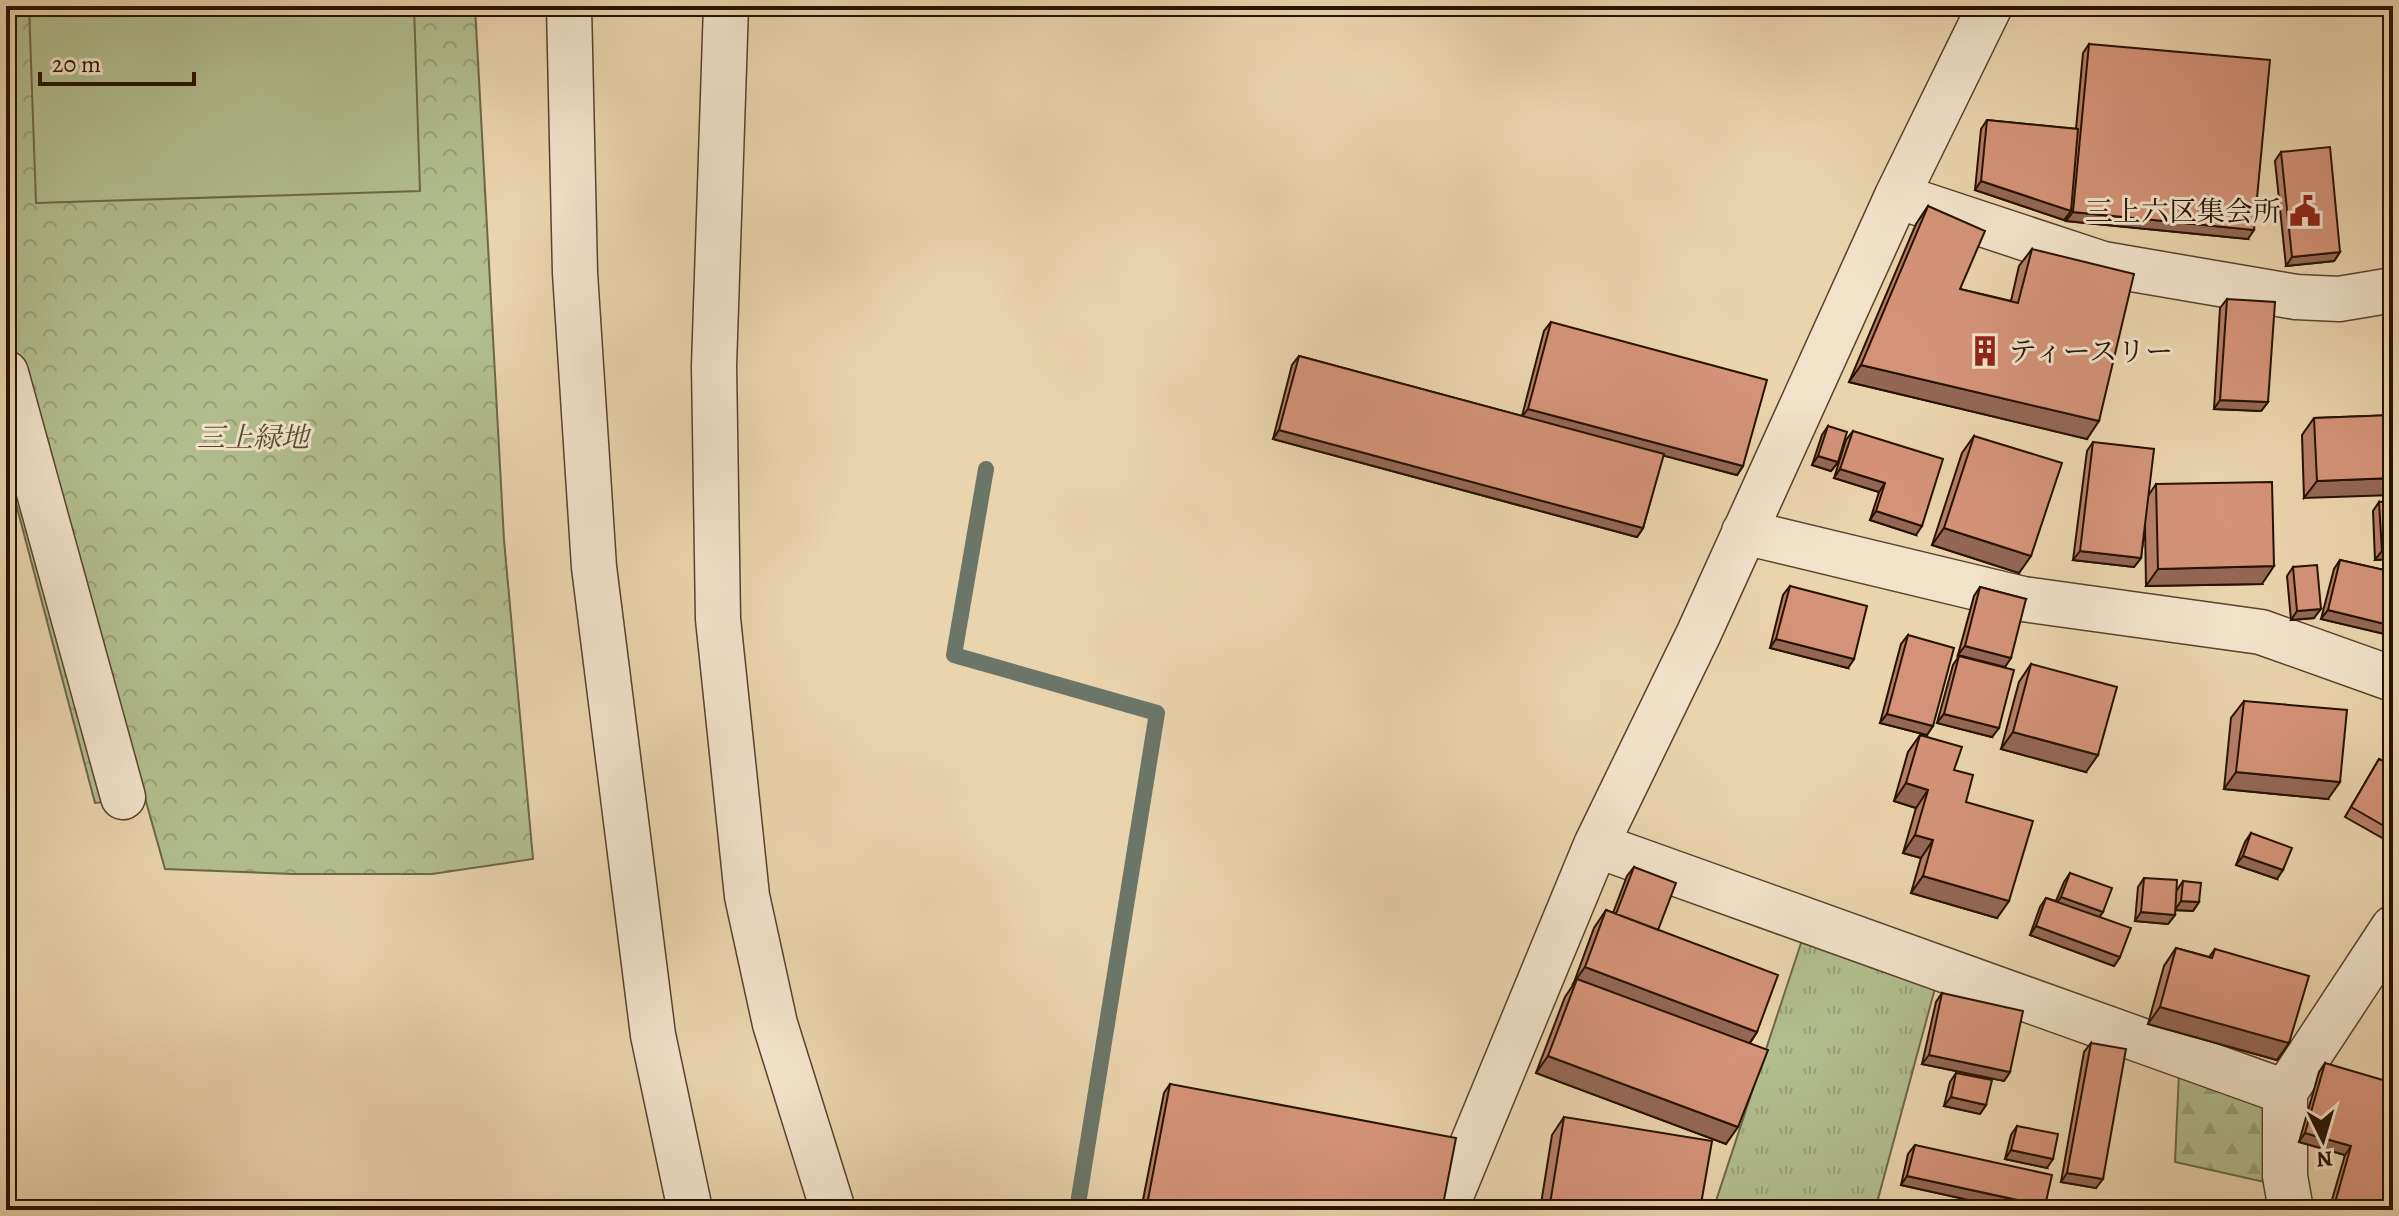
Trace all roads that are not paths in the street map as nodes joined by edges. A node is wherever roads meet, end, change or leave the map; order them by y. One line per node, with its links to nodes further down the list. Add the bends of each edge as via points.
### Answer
1 (569, 6): 13 (street, via 575,273 594,567 653,1035)
2 (726, 6): 14 (street, via 714,366 718,619 747,896 775,1024)
3 (1990, 6): 4 (street)
4 (1897, 196): 5 (street, via 2103,264 2296,297 2339,299); 7 (street)
5 (2393, 290)
6 (6, 373): 9 (street)
7 (1744, 532): 8 (street, via 2023,599 2261,632); 10 (street)
8 (2393, 679)
9 (123, 797)
10 (1596, 845): 12 (street); 15 (street)
11 (2386, 951): 12 (street)
12 (2285, 1092): 16 (street, via 2285,1176)
13 (690, 1210)
14 (833, 1210)
15 (1445, 1210)
16 (2291, 1210)

